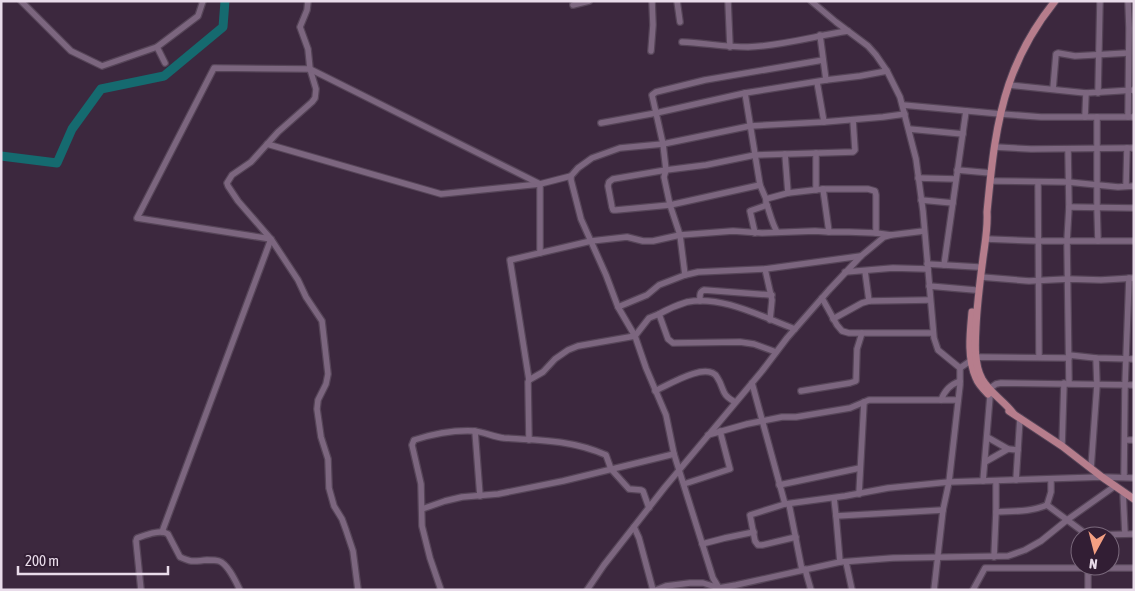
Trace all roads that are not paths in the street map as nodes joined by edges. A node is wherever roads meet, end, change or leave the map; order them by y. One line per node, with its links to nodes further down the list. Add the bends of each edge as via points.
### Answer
1 (21, 1): 18 (street, via 72,51 102,66)
2 (203, 1): 18 (street, via 198,16)
3 (308, 1): 25 (street, via 300,27 308,49)
4 (589, 1): 12 (street)
5 (652, 1): 20 (street)
6 (677, 1): 13 (street)
7 (728, 1): 19 (street)
8 (811, 1): 15 (street)
9 (1055, 1): 29 (main road, via 1036,27)
10 (1100, 1): 22 (street)
11 (1128, 1): 14 (street)
12 (573, 5)
13 (680, 22)
14 (1132, 28): 21 (street)
15 (848, 31): 16 (street); 26 (street, via 868,46)
16 (820, 35): 19 (street, via 768,45); 23 (street)
17 (682, 42): 19 (street)
18 (157, 47): 24 (street)
19 (730, 47)
20 (651, 51)
21 (1130, 52): 22 (street); 31 (street)
22 (1100, 55): 30 (street, via 1056,54); 34 (street)
23 (823, 60): 27 (street); 37 (street, via 705,80 656,92 652,95)
24 (165, 63)
25 (310, 69): 49 (street, via 316,89 312,102); 66 (street); 88 (street, via 214,68 137,218)
26 (887, 71): 27 (street); 35 (street)
27 (826, 80): 28 (street)
28 (818, 82): 32 (street); 44 (street)
29 (1009, 85): 30 (street); 39 (main road)
30 (1053, 89): 33 (street)
31 (1131, 91): 34 (street); 42 (street)
32 (745, 93): 37 (street); 46 (street)
33 (1086, 93): 34 (street); 40 (street)
34 (1098, 93)
35 (903, 106): 36 (street); 38 (street)
36 (966, 111): 39 (street); 48 (street)
37 (656, 113): 45 (street); 50 (street)
38 (905, 114): 43 (street); 47 (street)
39 (1001, 114): 40 (street); 51 (main road)
40 (1085, 117): 41 (street)
41 (1097, 117): 42 (street); 54 (street)
42 (1131, 117)
43 (852, 120): 44 (street); 55 (street, via 855,151)
44 (824, 122): 46 (street)
45 (601, 123)
46 (750, 126): 50 (street); 57 (street)
47 (909, 129): 48 (street); 62 (street)
48 (963, 134): 59 (street)
49 (267, 144): 66 (street, via 441,194); 88 (street, via 227,183 238,201)
50 (663, 144): 58 (street); 60 (street, via 620,148 592,158)
51 (994, 147): 53 (street); 61 (main road)
52 (1130, 148): 54 (street); 69 (street)
53 (1068, 149): 54 (street); 65 (street)
54 (1097, 149): 67 (street)
55 (816, 153): 56 (street); 71 (street)
56 (785, 154): 57 (street); 72 (street)
57 (755, 155): 58 (street); 68 (street)
58 (666, 170): 76 (street, via 664,177); 76 (street, via 613,180 608,186 614,210)
59 (957, 170): 61 (street); 63 (street)
60 (571, 176): 66 (street); 90 (street, via 581,219)
61 (991, 177): 64 (street); 80 (main road)
62 (918, 178): 63 (street); 73 (street)
63 (956, 179): 75 (street)
64 (1038, 182): 65 (street); 91 (street)
65 (1068, 182): 67 (street); 77 (street)
66 (540, 184): 95 (street)
67 (1098, 184): 69 (street); 78 (street)
68 (760, 185): 74 (street); 76 (street)
69 (1126, 186): 70 (street)
70 (1134, 186)
71 (820, 190): 72 (street); 84 (street); 85 (street, via 868,188 875,191)
72 (788, 193): 74 (street)
73 (921, 200): 75 (street); 81 (street)
74 (766, 202): 82 (street, via 750,211); 83 (street, via 772,224)
75 (953, 203): 97 (street)
76 (670, 205): 86 (street)
77 (1069, 207): 78 (street); 92 (street)
78 (1097, 208): 79 (street); 93 (street)
79 (1134, 208)
80 (987, 212): 89 (main road); 99 (main road)
81 (924, 231): 87 (street); 98 (street)
82 (754, 232): 83 (street); 86 (street)
83 (778, 232): 84 (street)
84 (829, 232): 85 (street)
85 (876, 233): 87 (street)
86 (680, 235): 90 (street, via 653,241 627,237); 103 (street)
87 (891, 235): 96 (street)
88 (271, 238): 191 (street); 209 (street, via 322,321 328,374 317,409 328,459 329,488 353,551)
89 (986, 239): 91 (street); 104 (main road)
90 (591, 241): 95 (street); 115 (street)
91 (1038, 241): 92 (street); 107 (street)
92 (1067, 241): 93 (street); 106 (street)
93 (1098, 241): 94 (street)
94 (1134, 241)
95 (540, 253): 133 (street, via 510,260)
96 (861, 256): 100 (street); 102 (street)
97 (944, 265): 98 (street); 99 (street)
98 (927, 266): 101 (street); 108 (street)
99 (978, 267): 109 (main road)
100 (765, 269): 103 (street); 110 (street)
101 (865, 271): 102 (street); 114 (street)
102 (845, 272): 111 (street)
103 (685, 275): 115 (street)
104 (981, 277): 107 (street); 129 (main road)
105 (1132, 278): 106 (street); 117 (street)
106 (1068, 279): 107 (street); 126 (street)
107 (1039, 281): 127 (street)
108 (929, 286): 109 (street); 112 (street)
109 (975, 290): 129 (main road, via 970,351)
110 (772, 295): 113 (street, via 704,290); 120 (street)
111 (822, 298): 119 (street); 121 (street)
112 (930, 300): 114 (street); 122 (street)
113 (700, 301): 116 (street, via 674,306); 120 (street, via 726,304)
114 (869, 301): 119 (street)
115 (618, 307): 124 (street)
116 (659, 314): 124 (street, via 649,318); 125 (street, via 668,339 673,343 740,342)
117 (1127, 316): 118 (street); 130 (street)
118 (1134, 316)
119 (833, 319): 123 (street, via 842,331)
120 (770, 320): 121 (street)
121 (795, 329): 125 (street)
122 (933, 332): 123 (street); 132 (street, via 938,350)
123 (862, 333): 141 (street, via 856,348 856,382)
124 (635, 336): 133 (street, via 568,350 543,372); 140 (street)
125 (776, 352): 135 (street)
126 (1069, 356): 127 (street); 128 (street); 136 (street)
127 (1039, 357): 129 (street)
128 (1096, 358): 130 (street); 137 (street)
129 (974, 359): 132 (street); 142 (main road)
130 (1126, 359): 131 (street); 138 (street)
131 (1134, 359)
132 (960, 368): 134 (street)
133 (528, 380): 153 (street)
134 (960, 381): 143 (street, via 950,385); 144 (street)
135 (752, 383): 145 (street); 148 (street)
136 (1066, 383): 137 (street); 142 (street, via 1001,383 996,384); 156 (street)
137 (1097, 385): 138 (street); 162 (street)
138 (1124, 385): 139 (street); 154 (street)
139 (1134, 386)
140 (655, 391): 145 (street, via 692,374 712,372 724,394); 159 (street, via 666,416)
141 (801, 391)
142 (990, 393): 147 (main road); 152 (street)
143 (941, 400): 144 (street); 146 (street)
144 (958, 400): 172 (street)
145 (735, 402): 151 (street)
146 (864, 402): 148 (street, via 850,408); 161 (street)
147 (1020, 418): 156 (main road); 158 (street)
148 (762, 421): 150 (street); 174 (street)
149 (475, 431): 153 (street); 178 (street); 184 (street, via 441,433 413,442)
150 (720, 431): 151 (street); 173 (street, via 730,469)
151 (708, 435): 164 (street)
152 (987, 437): 157 (street); 160 (street)
153 (529, 440): 163 (street, via 569,443 593,449 606,455)
154 (1125, 440): 155 (street); 166 (street)
155 (1134, 440)
156 (1062, 446): 162 (main road)
157 (1008, 449): 158 (street); 160 (street)
158 (1018, 450): 169 (street)
159 (674, 454): 163 (street); 164 (street)
160 (985, 462): 170 (street)
161 (860, 468): 174 (street); 177 (street)
162 (1091, 468): 165 (main road)
163 (612, 469): 178 (street); 183 (street, via 629,489 643,491)
164 (680, 469): 173 (street); 183 (street)
165 (1102, 477): 166 (street); 168 (street); 175 (main road)
166 (1124, 478): 167 (street)
167 (1134, 478)
168 (1051, 479): 169 (street); 182 (street)
169 (1016, 480): 171 (street)
170 (984, 481): 171 (street); 172 (street)
171 (996, 481): 186 (street)
172 (949, 482): 177 (street); 185 (street)
173 (684, 484): 197 (street)
174 (779, 485): 181 (street)
175 (1115, 486): 176 (main road); 188 (street)
176 (1123, 492): 180 (main road); 194 (street)
177 (859, 494): 179 (street)
178 (480, 496): 184 (street, via 462,497)
179 (834, 498): 181 (street); 187 (street)
180 (1134, 499)
181 (787, 504): 192 (street, via 750,515); 196 (street)
182 (1046, 505): 186 (street); 188 (street)
183 (649, 508): 190 (street)
184 (422, 509): 210 (street, via 422,526)
185 (943, 510): 187 (street); 198 (street)
186 (996, 512): 199 (street)
187 (836, 516): 200 (street)
188 (1067, 520): 189 (street); 199 (street, via 1025,550)
189 (1075, 526)
190 (634, 527): 211 (street); 212 (street)
191 (162, 532): 207 (street, via 137,538); 208 (street, via 168,534 180,557 192,562 222,563)
192 (754, 532): 196 (street, via 758,545); 197 (street)
193 (1120, 534): 194 (street)
194 (1125, 534): 195 (street)
195 (1134, 534)
196 (796, 537): 204 (street)
197 (702, 544): 206 (street)
198 (938, 557): 199 (street); 200 (street); 215 (street)
199 (994, 557)
200 (843, 562): 204 (street); 214 (street)
201 (1070, 567): 216 (street, via 985,568)
202 (1120, 568): 203 (street)
203 (1134, 568)
204 (804, 570): 206 (street); 213 (street)
205 (1088, 576): 217 (street)
206 (720, 589): 212 (street, via 703,583 690,583)
207 (141, 590)
208 (240, 590)
209 (358, 590)
210 (441, 590)
211 (587, 590)
212 (654, 590)
213 (811, 590)
214 (852, 590)
215 (934, 590)
216 (973, 590)
217 (1088, 590)

